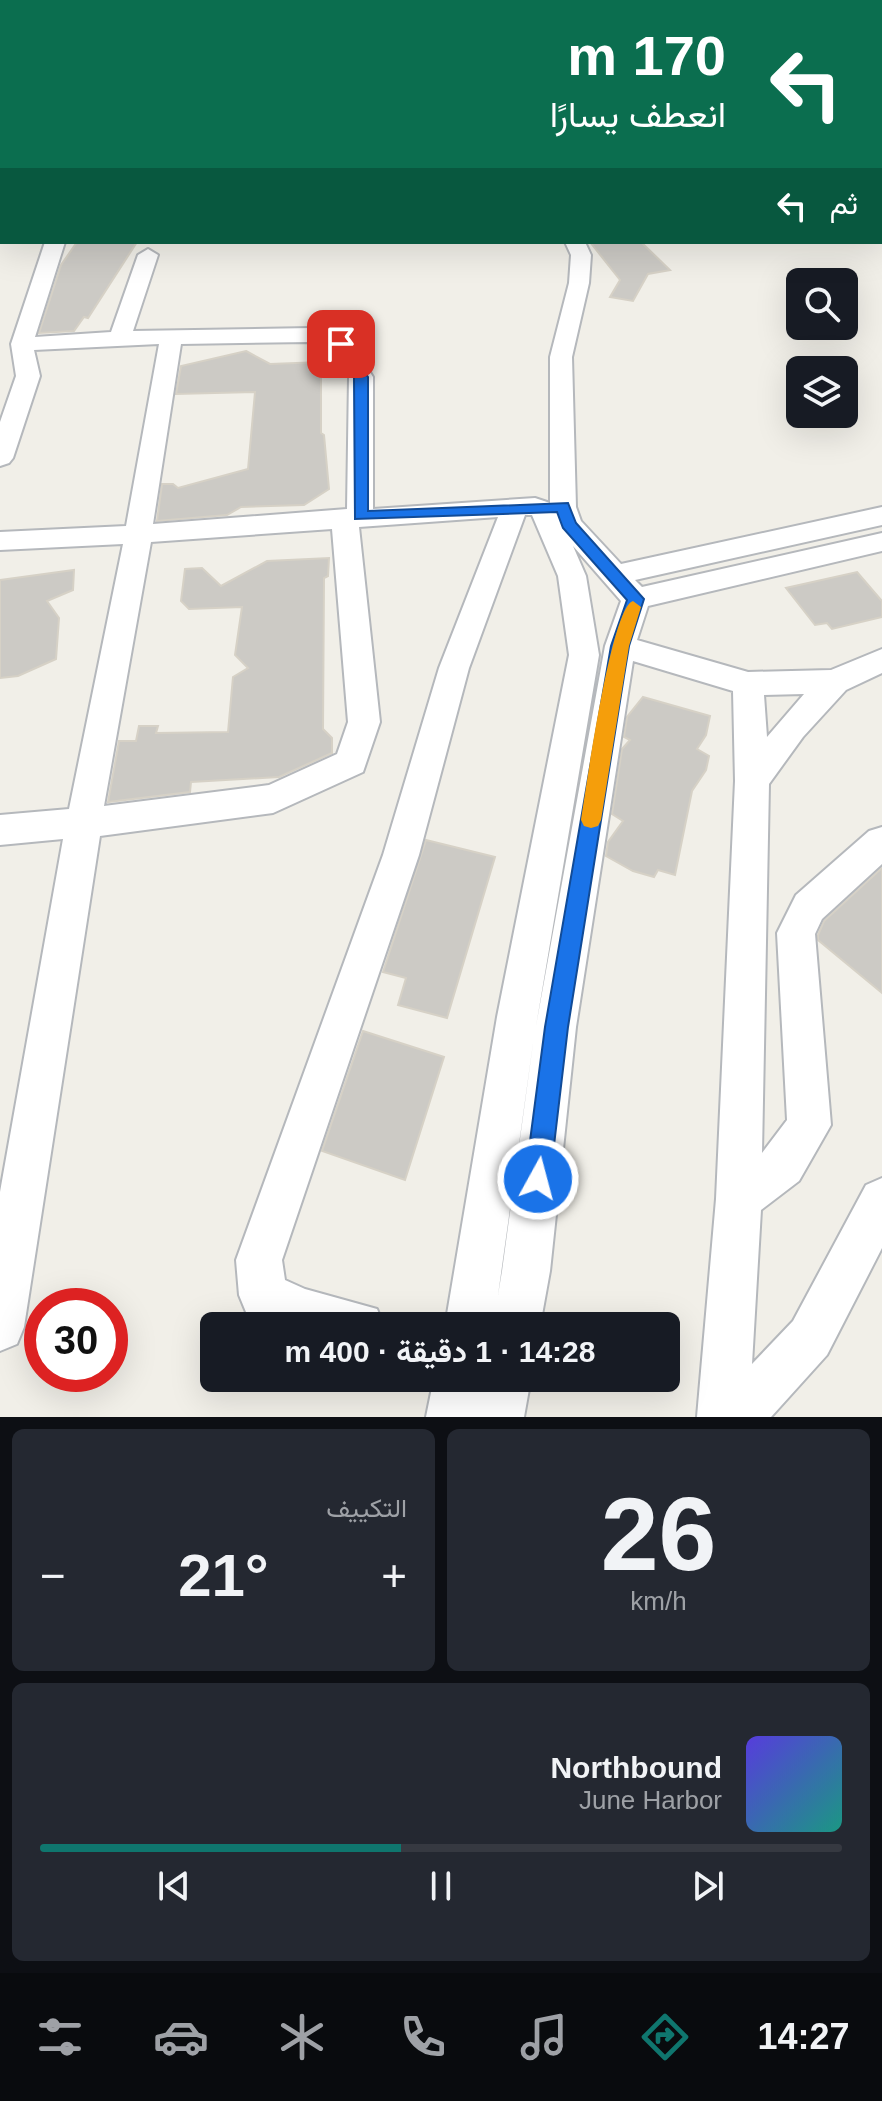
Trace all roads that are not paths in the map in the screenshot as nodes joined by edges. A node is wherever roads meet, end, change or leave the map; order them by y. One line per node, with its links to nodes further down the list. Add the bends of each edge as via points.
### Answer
1 (54, 244): 7 (street)
2 (560, 244): 9 (street, via 565,255 562,281 542,355)
3 (576, 244): 9 (street, via 581,255 579,283 561,357)
4 (148, 255): 6 (street)
5 (171, 337): 6 (street); 11 (street, via 312,335 341,344 361,377); 12 (street)
6 (120, 338): 7 (street)
7 (22, 344): 8 (street, via 28,376)
8 (0, 458)
9 (540, 507): 11 (street); 15 (street, via 568,524); 26 (street, via 454,668 401,855 259,1260 263,1295); 27 (street, via 572,576 584,655 517,1017)
10 (882, 516): 15 (street)
11 (352, 517): 12 (street); 21 (street, via 364,722 351,763 273,799)
12 (138, 534): 13 (street); 21 (street)
13 (0, 541)
14 (882, 542): 15 (street)
15 (626, 587): 16 (street)
16 (620, 646): 19 (street); 28 (street, via 556,1027)
17 (882, 660): 18 (street)
18 (835, 682): 19 (street); 20 (street)
19 (748, 684): 20 (street)
20 (752, 781): 24 (street)
21 (84, 823): 22 (street); 29 (street)
22 (0, 830)
23 (882, 842): 24 (street, via 809,907 796,933 809,1125 783,1165)
24 (739, 1199): 34 (street)
25 (882, 1201): 35 (street, via 810,1338)
26 (301, 1312)
27 (471, 1312)
28 (519, 1312)
29 (0, 1327)
30 (456, 1392): 32 (street)
31 (503, 1392): 33 (street)
32 (452, 1417)
33 (498, 1417)
34 (723, 1417)
35 (737, 1417)

